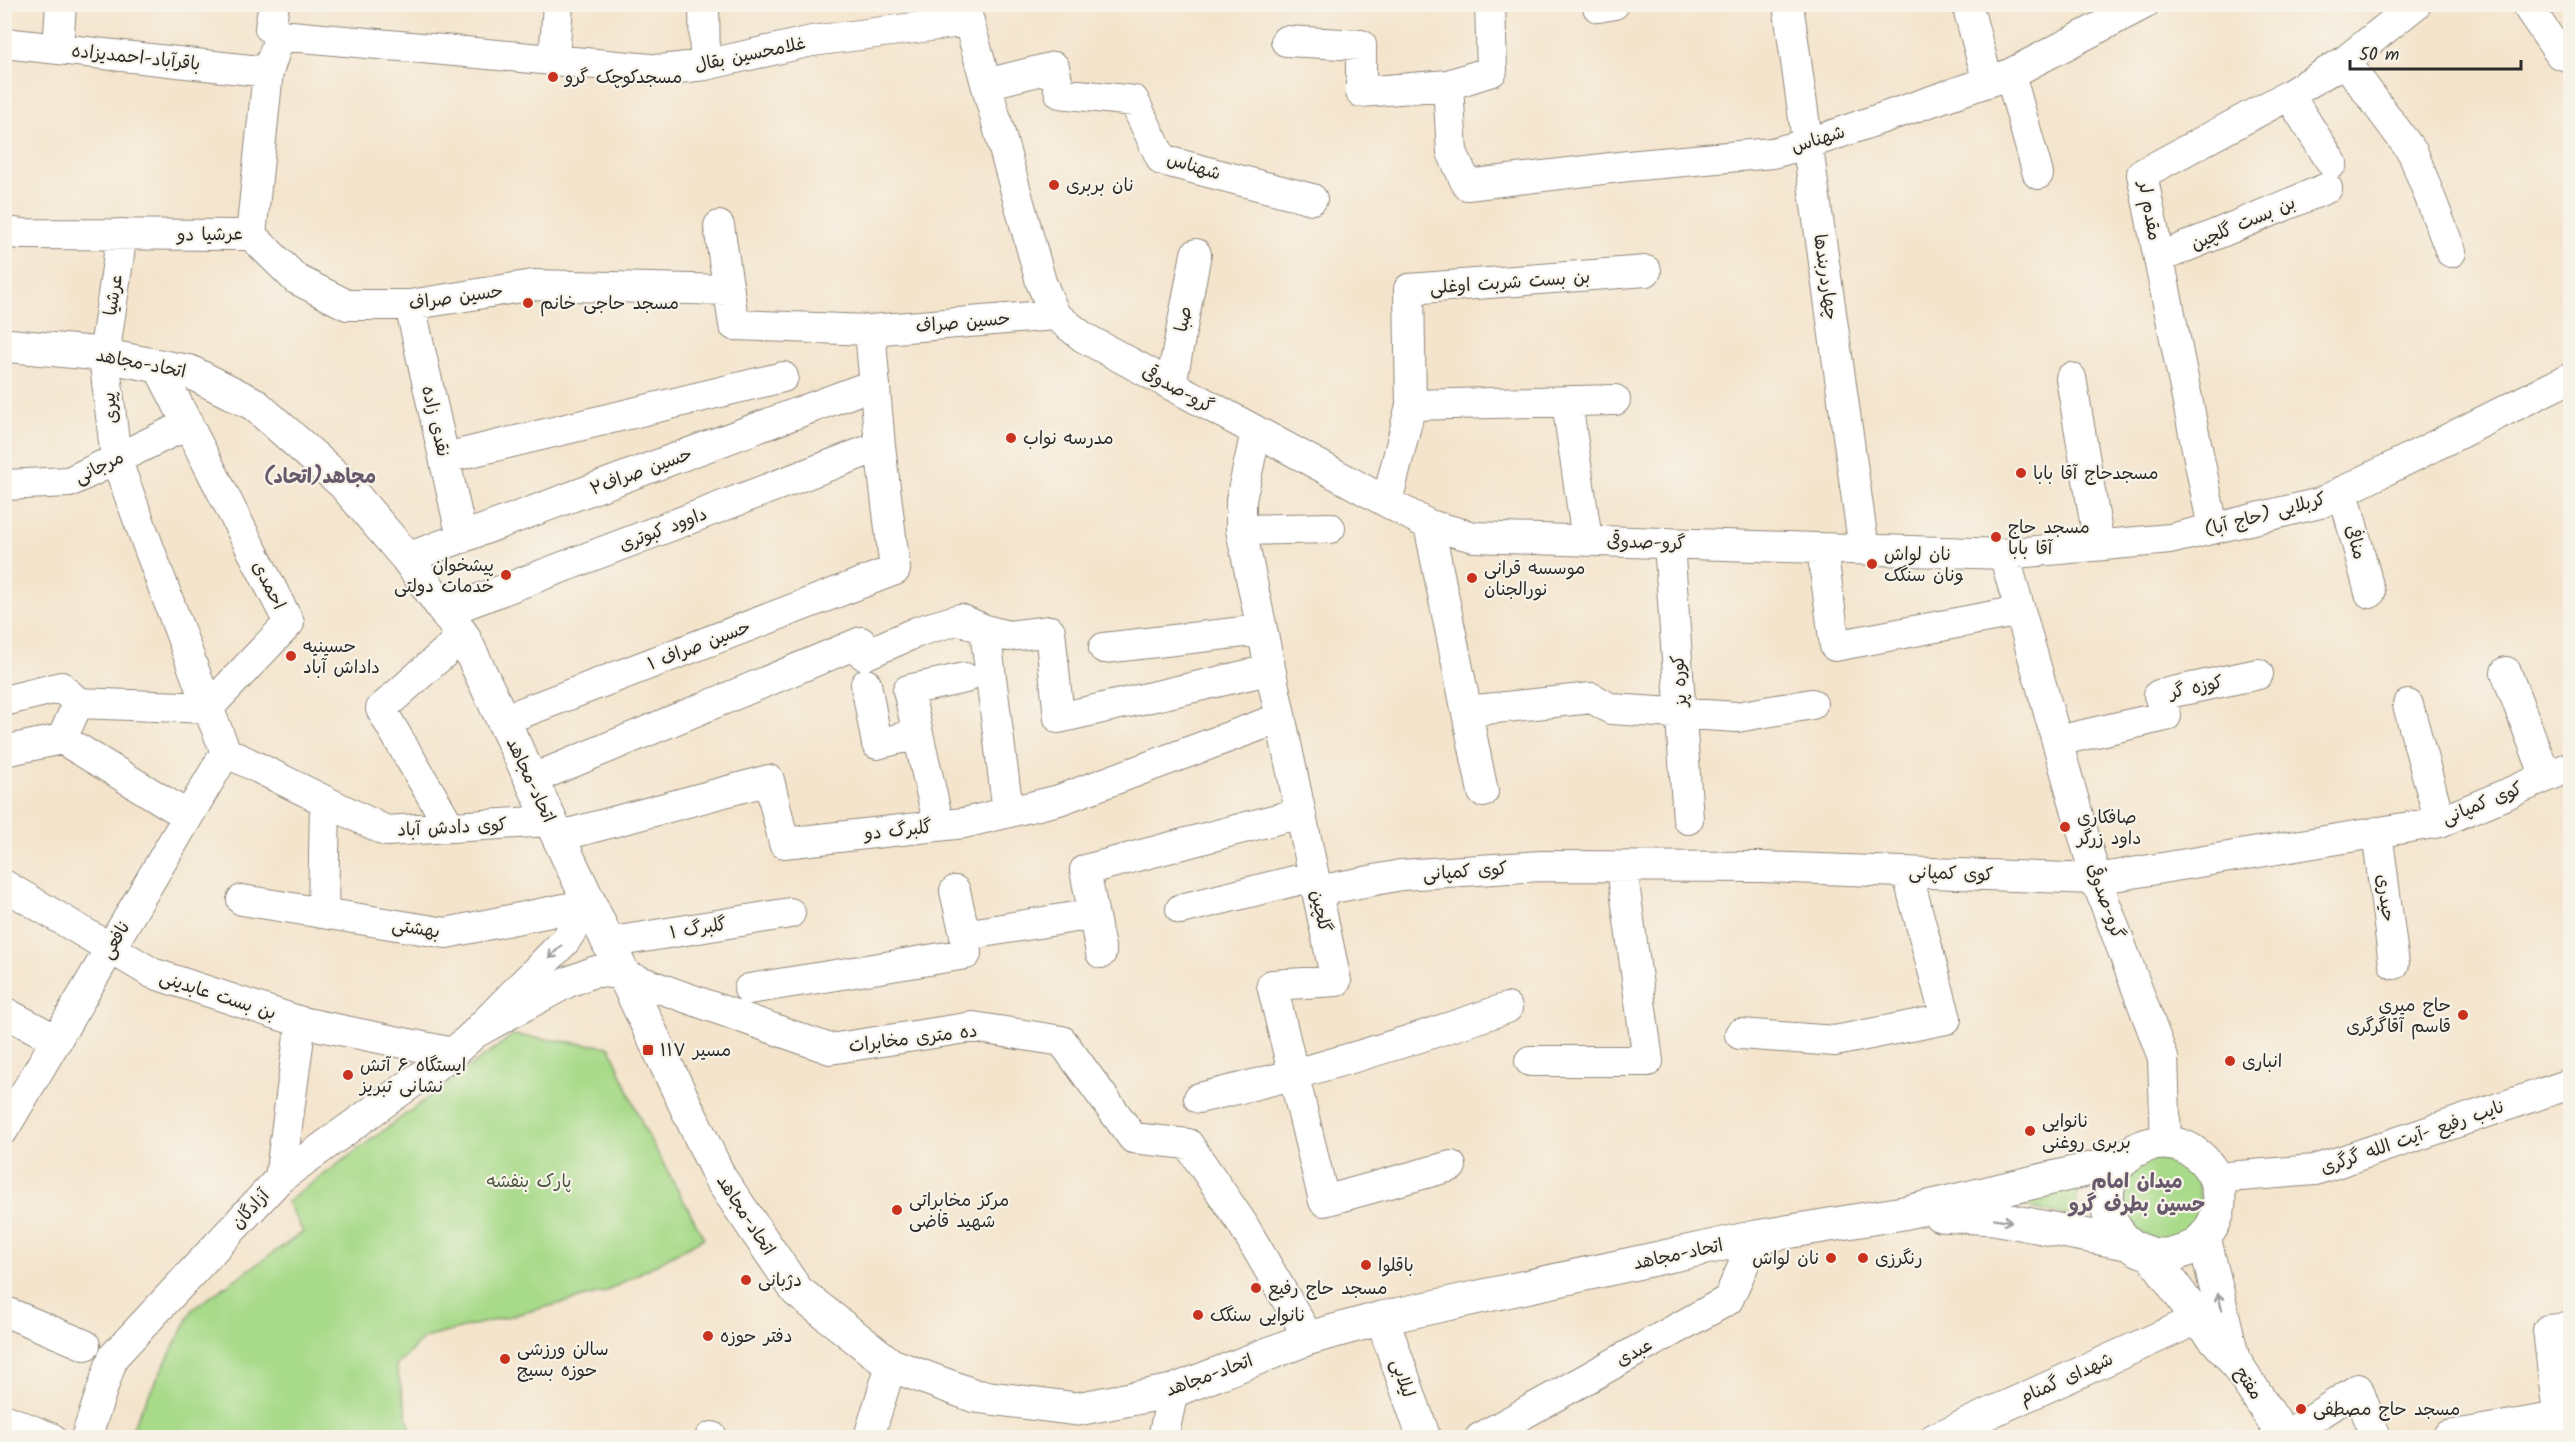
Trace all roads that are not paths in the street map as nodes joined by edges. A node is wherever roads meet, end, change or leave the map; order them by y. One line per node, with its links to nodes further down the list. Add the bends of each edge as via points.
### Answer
1 (61, 4): 15 (street)
2 (274, 4): 12 (street, via 270,28)
3 (558, 4): 17 (street)
4 (704, 4): 19 (street)
5 (1490, 4): 23 (street, via 1492,71)
6 (1788, 4): 25 (street, چهاردربندها)
7 (1967, 4): 21 (street)
8 (2416, 4): 18 (street, مقدم لر)
9 (2526, 4): 16 (street, via 2560,54)
10 (2127, 8): 21 (street, شهناس)
11 (967, 13): 19 (street, غلامحسین بقال); 22 (street, گرو-صدوقی)
12 (280, 35): 17 (street, غلامحسین بقال); 20 (street, عرشیا دو)
13 (1286, 41): 23 (street, via 1361,45 1361,92)
14 (4, 43): 15 (street, باقرآباد-احمدیزاده)
15 (58, 48): 20 (street, باقرآباد-احمدیزاده)
16 (2571, 57)
17 (554, 59): 19 (street, غلامحسین بقال, via 661,70)
18 (2345, 61): 24 (street, مقدم لر); 32 (street, via 2413,153)
19 (705, 65)
20 (268, 72): 31 (street, عرشیا دو)
21 (1999, 78): 25 (street, شهناس); 26 (street)
22 (986, 84): 27 (street, شهناس, via 1054,67 1060,93 1134,101 1162,160); 38 (street, گرو-صدوقی, via 1041,282)
23 (1448, 85): 25 (street, شهناس, via 1452,152 1467,185 1772,153)
24 (2289, 95): 34 (street, مقدم لر, via 2142,174); 34 (street, بن بست گلچین, via 2330,175)
25 (1807, 144): 68 (street, چهاردربندها)
26 (2038, 174)
27 (1312, 199)
28 (719, 226): 36 (street)
29 (4, 232): 30 (street, عرشیا دو)
30 (122, 234): 31 (street, عرشیا دو); 41 (street, عرشیا)
31 (252, 235): 37 (street, حسین صراف, via 296,279 347,305)
32 (2451, 252)
33 (1196, 254): 47 (street, صبا)
34 (2159, 258): 61 (street, مقدم لر)
35 (1646, 271): 50 (street, بن بست شربت اوغلی, via 1409,289)
36 (729, 290): 37 (street, حسین صراف, via 533,285); 39 (street, حسین صراف, via 734,325)
37 (410, 305): 54 (street, نقدی زاده)
38 (1055, 315): 39 (street, حسین صراف); 47 (street, گرو-صدوقی, via 1083,337)
39 (870, 330): 46 (street)
40 (4, 345): 41 (main road, اتحاد-مجاهد)
41 (104, 356): 42 (main road, اتحاد-مجاهد); 55 (street, پیری)
42 (158, 366): 51 (street, احمدی); 70 (main road, اتحاد-مجاهد, via 190,372 254,404 344,484)
43 (783, 377): 54 (street)
44 (2072, 378): 66 (street)
45 (2571, 378): 57 (street, کربلایی (حاج آبا))
46 (875, 384): 53 (street); 63 (street, حسین صراف۲)
47 (1171, 385): 52 (street, گرو-صدوقی)
48 (1615, 400): 49 (street)
49 (1567, 402): 50 (street); 64 (street)
50 (1410, 405): 58 (street, بن بست شربت اوغلی)
51 (188, 424): 55 (street, مرجانی); 86 (street, احمدی, via 289,623)
52 (1257, 432): 58 (street, گرو-صدوقی); 62 (street, گلچین, via 1241,500)
53 (880, 446): 73 (street, داوود کبوتری); 90 (street, حسین صراف ۱, via 895,570)
54 (445, 458): 63 (street, نقدی زاده)
55 (116, 459): 56 (street, مرجانی, via 69,482); 86 (street, پیری)
56 (4, 485)
57 (2343, 491): 61 (street, کربلایی (حاج آبا), via 2320,503); 71 (street, منافی)
58 (1387, 502): 59 (street, گرو-صدوقی)
59 (1429, 525): 64 (street, گرو-صدوقی, via 1474,537); 87 (street)
60 (1330, 528): 62 (street)
61 (2213, 528): 66 (street, کربلایی (حاج آبا), via 2170,539)
62 (1241, 530): 75 (street, گلچین)
63 (462, 538): 70 (street, حسین صراف۲)
64 (1587, 540): 65 (street, گرو-صدوقی)
65 (1669, 543): 67 (street, گرو-صدوقی); 88 (street, کوره پز)
66 (2099, 545): 69 (street, کربلایی (حاج آبا))
67 (1822, 548): 68 (street, گرو-صدوقی); 72 (street, via 1835,646)
68 (1864, 550): 69 (street, گرو-صدوقی)
69 (2004, 554): 72 (street, گرو-صدوقی)
70 (407, 558): 73 (main road, اتحاد-مجاهد)
71 (2370, 593)
72 (2020, 611): 93 (street, گرو-صدوقی)
73 (454, 624): 90 (main road, اتحاد-مجاهد); 106 (street, via 381,709)
74 (985, 630): 77 (street, via 1008,636 1050,631 1059,718); 97 (street, via 960,619 919,631 864,655 861,642); 100 (street)
75 (1261, 630): 76 (street); 77 (street, گلچین)
76 (1104, 648)
77 (1269, 670): 89 (street, گلچین)
78 (2506, 672): 96 (street)
79 (2258, 674): 93 (street, کوزه گر, via 2159,695 2166,716)
80 (965, 678): 91 (street, via 908,690)
81 (866, 684): 91 (street, via 876,744)
82 (4, 701): 83 (street, via 61,687)
83 (78, 703): 86 (street); 92 (street)
84 (1812, 704): 88 (street, via 1737,717)
85 (2408, 705): 104 (street)
86 (208, 708): 95 (street)
87 (1467, 711): 88 (street, via 1592,698 1611,710); 98 (street)
88 (1681, 714): 103 (street, کوره پز)
89 (1280, 717): 100 (street, گلبرگ دو, via 1059,800); 101 (street, گلچین)
90 (503, 720): 97 (main road, اتحاد-مجاهد)
91 (918, 734): 105 (street)
92 (62, 739): 94 (street); 102 (street)
93 (2057, 741): 111 (street, گرو-صدوقی)
94 (4, 751)
95 (226, 752): 99 (street); 102 (street, نافعی)
96 (2558, 772): 104 (street, کوی کمپانی)
97 (530, 780): 107 (main road, اتحاد-مجاهد)
98 (1483, 792)
99 (325, 801): 106 (street, کوی دادش آباد, via 386,831); 118 (street)
100 (1008, 812): 105 (street, گلبرگ دو)
101 (1300, 813): 112 (street, گلچین); 120 (street, via 1085,870)
102 (188, 816): 123 (street, نافعی)
103 (1688, 819)
104 (2440, 822): 108 (street, کوی کمپانی)
105 (939, 826): 107 (street, گلبرگ دو, via 784,843 769,780)
106 (450, 827): 107 (street, کوی دادش آباد)
107 (554, 829): 116 (main road, اتحاد-مجاهد)
108 (2378, 832): 111 (street, کوی کمپانی); 125 (street, حیدری)
109 (1622, 868): 110 (street, کوی کمپانی); 112 (street, کوی کمپانی, via 1541,866); 135 (street, via 1648,1061)
110 (1906, 872): 111 (street, کوی کمپانی); 132 (street, via 1946,1019 1835,1041)
111 (2096, 879): 140 (street, گرو-صدوقی, via 2163,1058)
112 (1315, 883): 117 (street, کوی کمپانی); 136 (street, گلچین, via 1336,981 1272,985)
113 (4, 885): 123 (street, بن بست عابدینی)
114 (956, 891): 121 (street)
115 (242, 900): 118 (street, بهشتی)
116 (589, 904): 118 (street, بهشتی, via 446,933); 122 (main road, اتحاد-مجاهد); 131 (street, one-way to 131, via 565,941)
117 (1181, 909)
118 (323, 913)
119 (790, 913): 122 (street, گلبرگ ۱)
120 (1093, 914): 121 (street); 124 (street)
121 (965, 935): 127 (street, via 966,954)
122 (607, 943): 126 (main road, اتحاد-مجاهد)
123 (110, 948): 130 (street, بن بست عابدینی, via 152,973); 133 (street, نافعی)
124 (1101, 953)
125 (2394, 963)
126 (623, 975): 131 (street, via 596,972 568,982); 153 (street, ده متری مخابرات, via 830,1049 973,1027 1062,1041 1133,1138 1188,1144 1242,1223); 156 (main road, اتحاد-مجاهد, via 720,1178 797,1291)
127 (749, 989)
128 (1507, 1008): 136 (street)
129 (4, 1012): 133 (street)
130 (301, 1022): 134 (street, بن بست عابدینی); 143 (street)
131 (475, 1033): 134 (street, آزادگان)
132 (1740, 1034)
133 (57, 1040): 139 (street, نافعی)
134 (453, 1053): 143 (street, آزادگان)
135 (1530, 1061)
136 (1294, 1076): 138 (street); 142 (street, گلچین, via 1324,1201)
137 (2571, 1084): 144 (street, نایب رفیع -آیت الله گرگری, via 2315,1170)
138 (1199, 1098)
139 (4, 1129)
140 (2166, 1143): 141 (main road, via 2133,1151); 144 (main road, via 2196,1153)
141 (2121, 1162): 145 (main road); 148 (main road, via 2106,1194 2108,1212 2115,1229)
142 (1451, 1166)
143 (280, 1178): 162 (street, آزادگان, via 113,1357)
144 (2215, 1178): 147 (main road, via 2218,1209)
145 (1902, 1213): 146 (main road, اتحاد-مجاهد); 148 (main road, one-way to 148, via 1994,1218)
146 (1756, 1237): 150 (main road, اتحاد-مجاهد); 166 (street, عبدی, via 1728,1300)
147 (2204, 1237): 148 (main road, via 2189,1249 2171,1255); 155 (main road, one-way to 147)
148 (2139, 1249): 151 (main road)
149 (4, 1311): 154 (street)
150 (1382, 1318): 153 (main road, اتحاد-مجاهد); 165 (main road, لیلابی)
151 (2198, 1319): 155 (main road); 167 (street, شهدای گمنام)
152 (2571, 1328): 159 (street, via 2548,1330)
153 (1309, 1338): 157 (main road, اتحاد-مجاهد)
154 (85, 1345)
155 (2233, 1359): 168 (main road, مفتح)
156 (891, 1365): 157 (main road, اتحاد-مجاهد, via 975,1396 1077,1409); 163 (street)
157 (1173, 1391): 164 (street)
158 (4, 1419): 161 (street)
159 (2551, 1422): 160 (street)
160 (2448, 1436)
161 (51, 1437)
162 (86, 1437)
163 (872, 1437)
164 (1163, 1437)
165 (1424, 1437)
166 (1480, 1437)
167 (1935, 1437)
168 (2285, 1437): 169 (street, via 2358,1389)
169 (2376, 1437)

